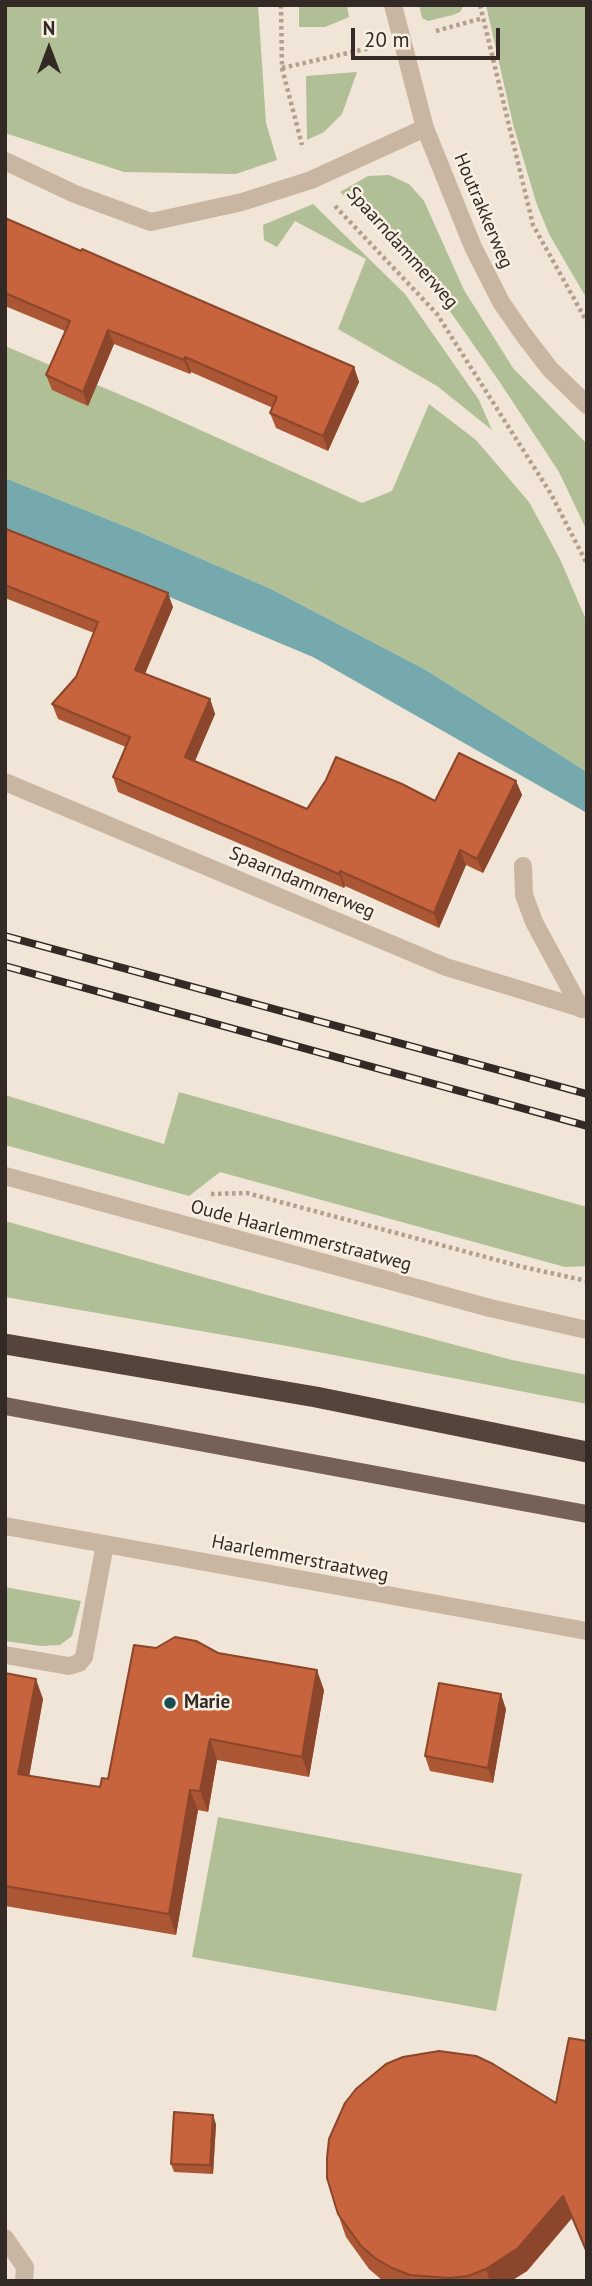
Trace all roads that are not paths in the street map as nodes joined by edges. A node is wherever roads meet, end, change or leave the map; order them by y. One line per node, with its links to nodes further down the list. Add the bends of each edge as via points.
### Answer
1 (393, 5): 2 (street, Houtrakkerweg)
2 (425, 128): 3 (street, via 311,180 242,202 151,222); 4 (street, Houtrakkerweg, via 473,247 501,302 550,369)
3 (5, 161)
4 (587, 405)
5 (5, 782): 7 (street, Spaarndammerweg, via 446,967)
6 (523, 866): 7 (street, via 524,895 534,922)
7 (584, 1010)
8 (5, 1176): 9 (street, Oude Haarlemmerstraatweg, via 490,1308)
9 (587, 1330)
10 (5, 1344): 12 (highway, via 316,1397)
11 (5, 1406): 13 (main road)
12 (587, 1452)
13 (587, 1514)
14 (5, 1526): 15 (street, Haarlemmerstraatweg)
15 (105, 1544): 16 (street, Haarlemmerstraatweg); 17 (street, via 84,1657 79,1663 69,1666)
16 (587, 1631)
17 (5, 1655)
18 (5, 2238): 19 (street, via 25,2267)
19 (24, 2281)

